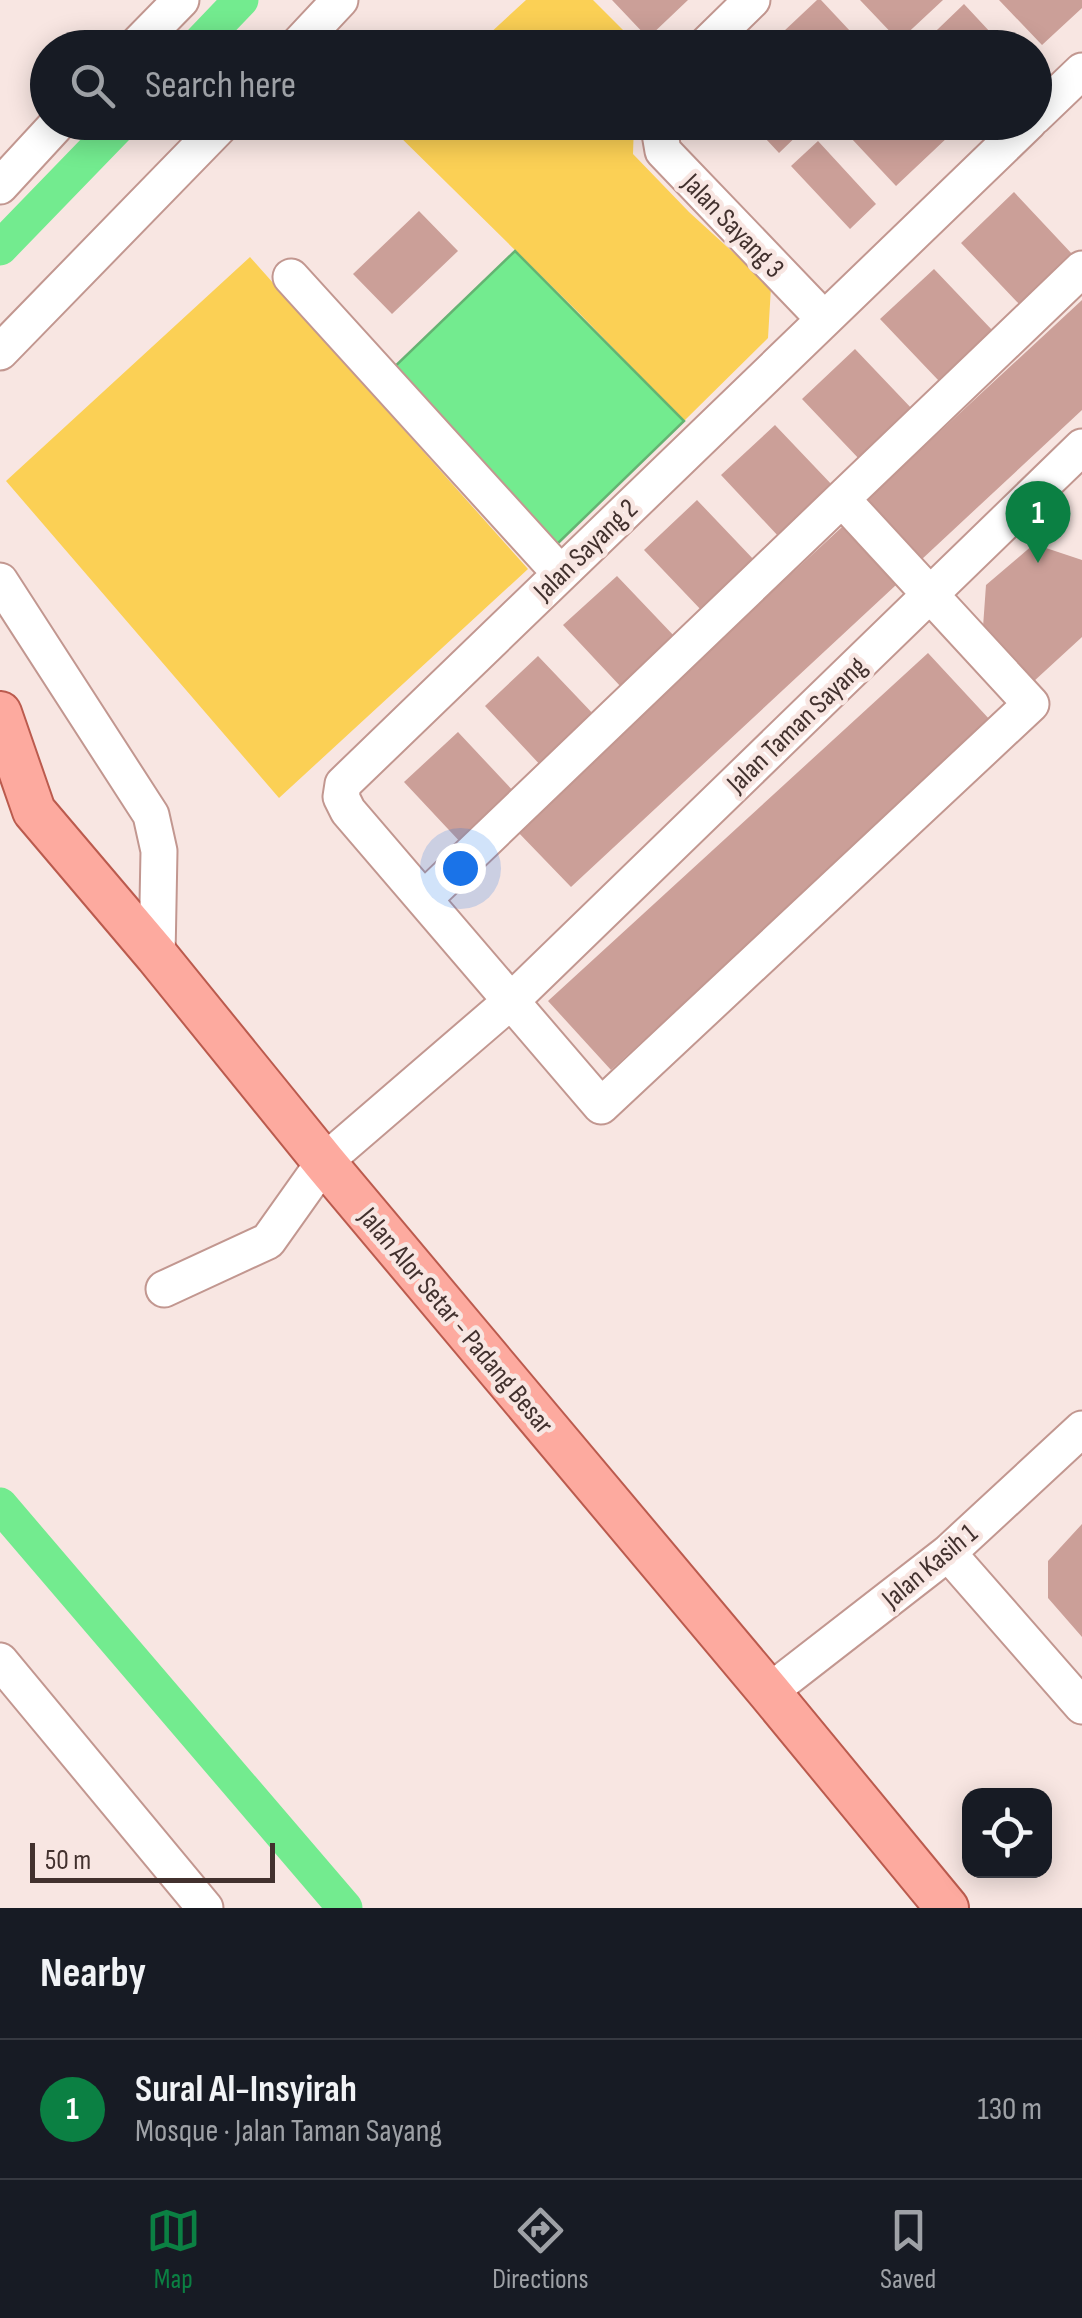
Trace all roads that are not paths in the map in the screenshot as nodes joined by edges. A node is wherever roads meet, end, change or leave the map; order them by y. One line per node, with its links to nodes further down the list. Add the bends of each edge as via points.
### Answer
1 (181, 0): 4 (street)
2 (340, 0): 5 (street)
3 (752, 0): 6 (street)
4 (152, 30)
5 (312, 30)
6 (721, 30)
7 (1082, 71): 8 (street)
8 (1052, 100)
9 (42, 140): 13 (street)
10 (206, 140): 17 (street)
11 (661, 140): 16 (street, Jalan Sayang 3, via 663,150)
12 (1010, 140): 16 (street, Jalan Sayang 2)
13 (0, 186)
14 (1082, 269): 19 (street)
15 (291, 278): 20 (street)
16 (824, 319): 20 (street, Jalan Sayang 2)
17 (0, 352)
18 (1082, 447): 22 (street, Jalan Taman Sayang)
19 (842, 499): 22 (street); 24 (street)
20 (560, 574): 24 (street, Jalan Sayang 2, via 343,784 348,811)
21 (0, 581): 25 (street, via 151,815 159,851)
22 (930, 594): 26 (street, Jalan Taman Sayang); 26 (street, Jalan Sayang 2, via 1031,704 601,1106)
23 (0, 713): 25 (main road, Jalan Alor Setar - Padang Besar, via 34,811)
24 (424, 899): 26 (street, Jalan Sayang 2)
25 (157, 956): 27 (main road, Jalan Alor Setar - Padang Besar)
26 (510, 1001): 27 (street, Jalan Taman Sayang)
27 (324, 1162): 28 (street, Jalan Taman Sayang, via 268,1242); 32 (main road, Jalan Alor Setar - Padang Besar)
28 (164, 1289)
29 (1082, 1429): 30 (street, Jalan Kasih 1)
30 (948, 1553): 32 (street, Jalan Kasih 1); 33 (street)
31 (0, 1661): 34 (street)
32 (770, 1692): 35 (main road, Jalan Alor Setar - Padang Besar)
33 (1082, 1706)
34 (206, 1908)
35 (947, 1908)

